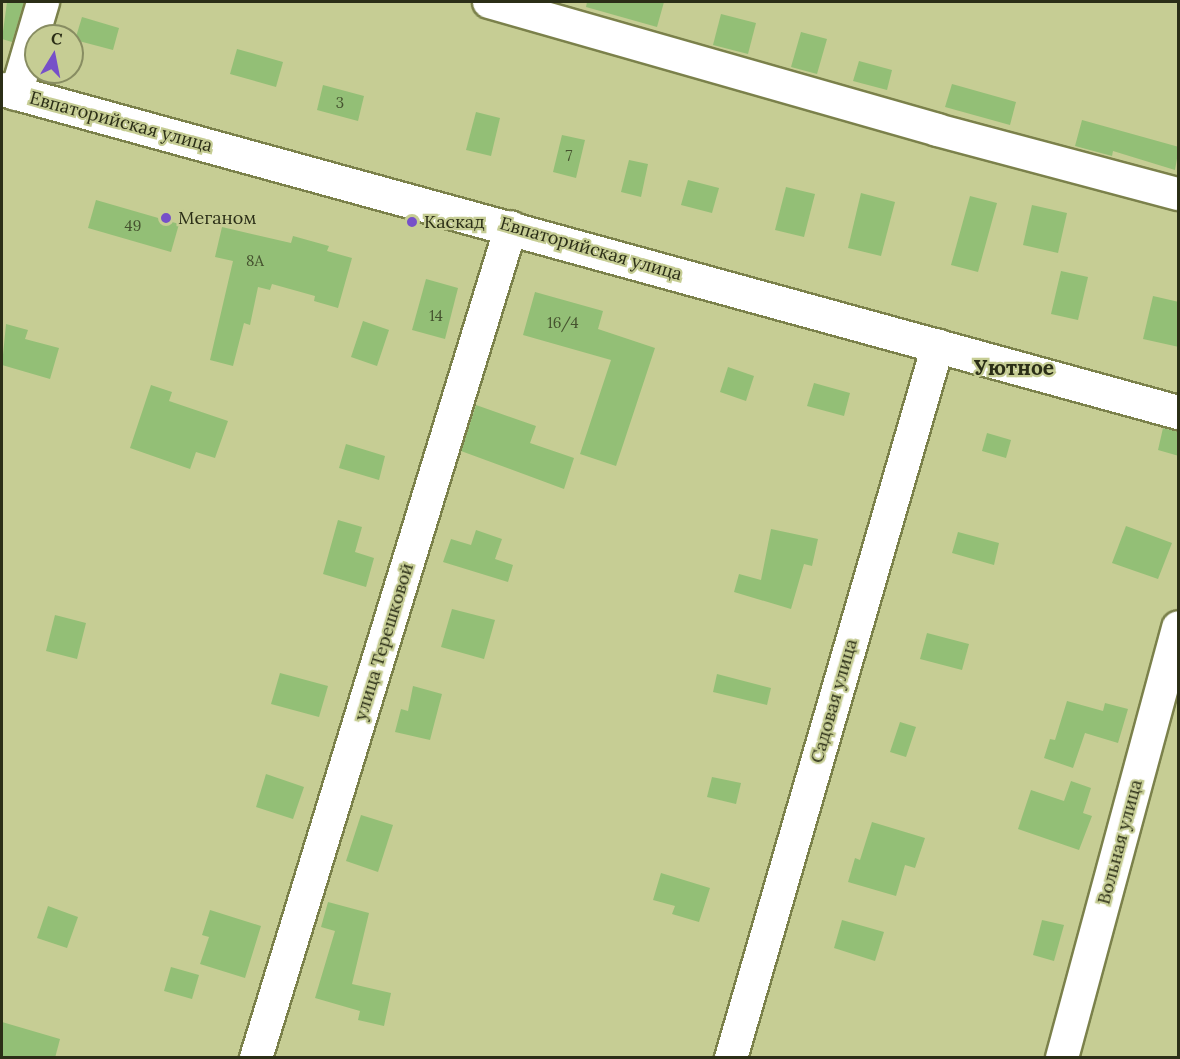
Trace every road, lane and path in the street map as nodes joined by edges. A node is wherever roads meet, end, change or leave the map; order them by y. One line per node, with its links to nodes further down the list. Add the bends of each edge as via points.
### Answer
1 (43, 2): 3 (street)
2 (489, 2): 4 (street)
3 (9, 92): 5 (main road, Евпаторийская улица)
4 (1179, 194)
5 (511, 226): 6 (main road, Евпаторийская улица); 9 (street, улица Терешковой)
6 (938, 345): 7 (main road, Евпаторийская улица); 10 (street, Садовая улица)
7 (1179, 412)
8 (1179, 627): 11 (street, Вольная улица)
9 (256, 1058)
10 (731, 1058)
11 (1062, 1058)

